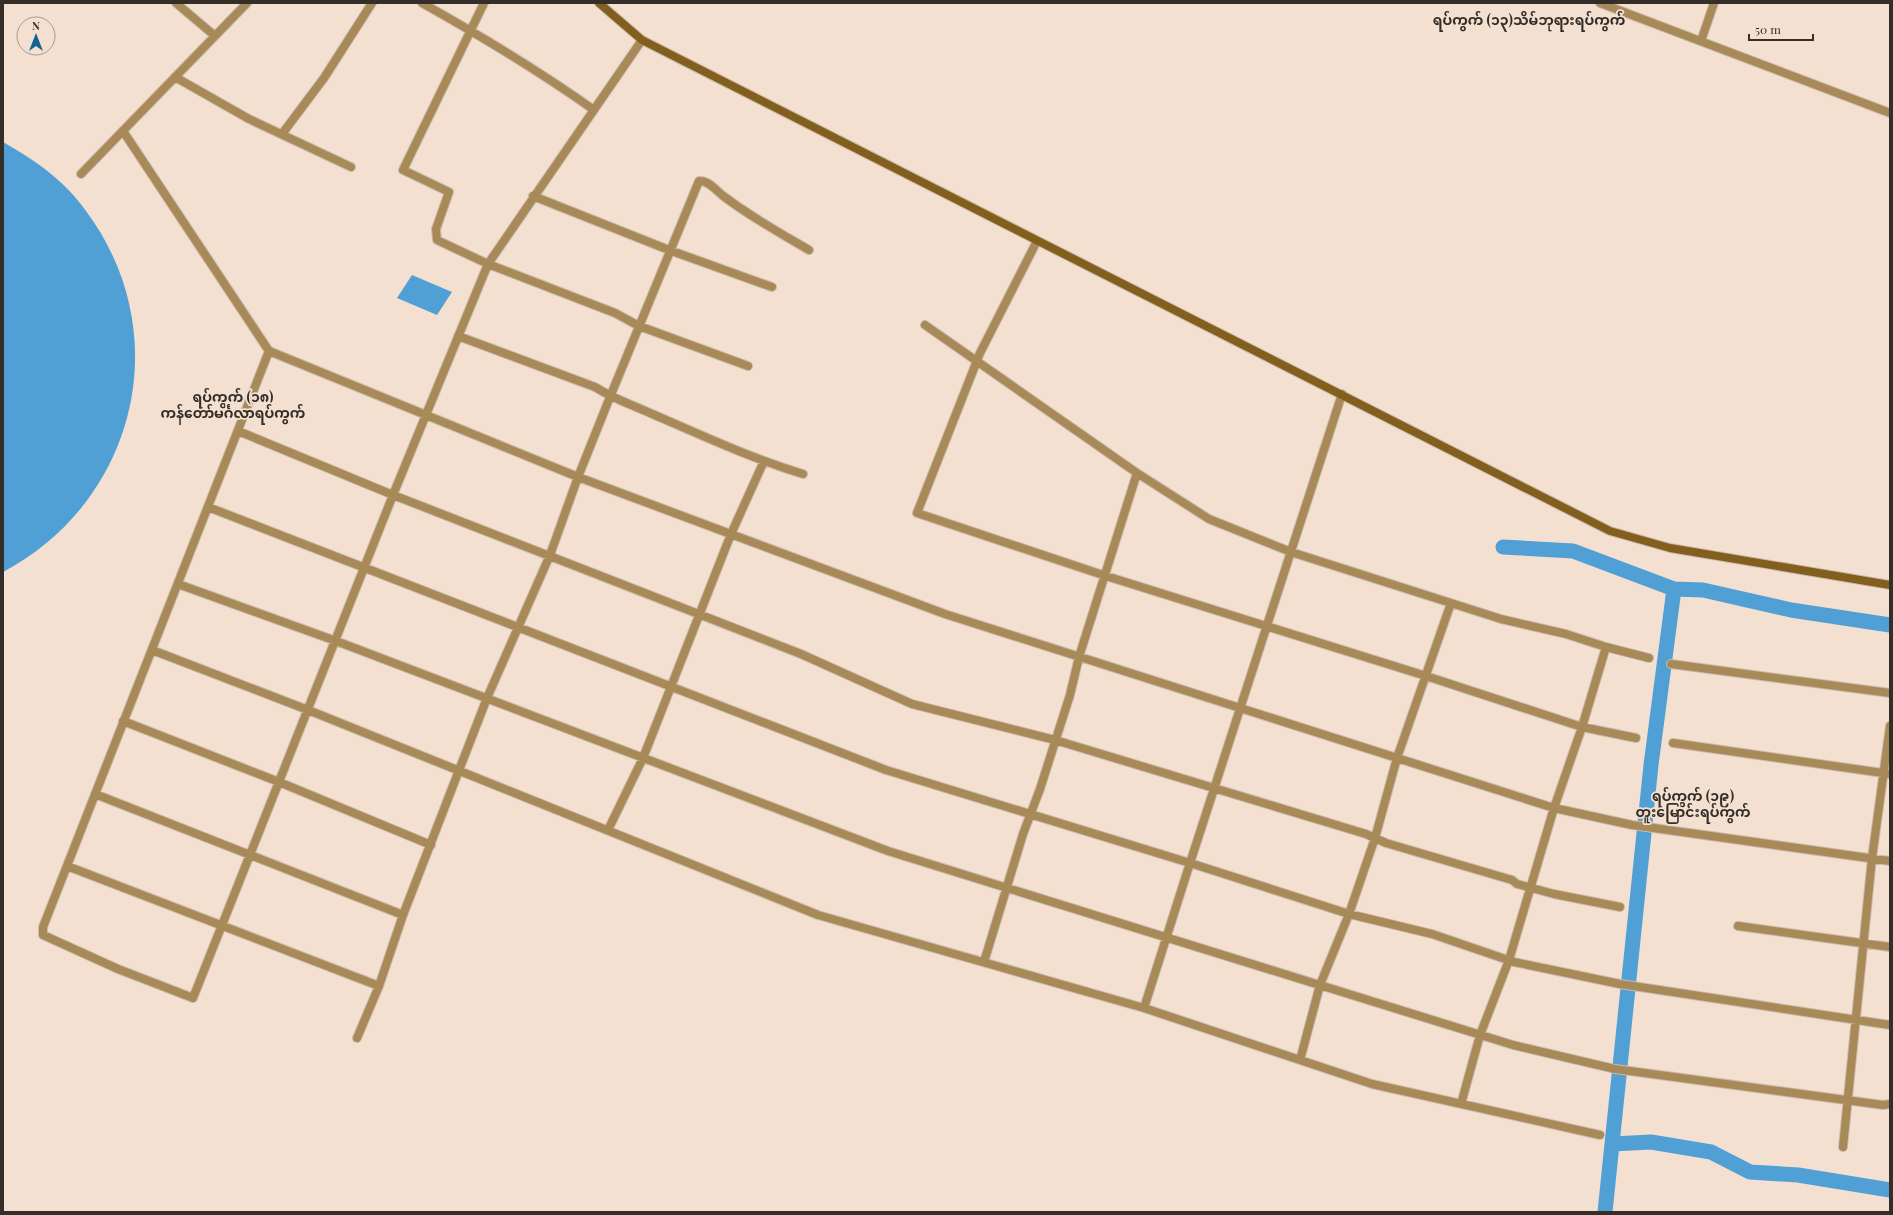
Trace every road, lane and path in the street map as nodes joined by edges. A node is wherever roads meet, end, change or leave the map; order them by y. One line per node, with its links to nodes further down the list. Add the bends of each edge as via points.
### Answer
1 (176, 3): 10 (street)
2 (247, 3): 10 (street)
3 (372, 3): 17 (street, via 324,78)
4 (422, 3): 9 (street)
5 (484, 3): 9 (street)
6 (599, 3): 11 (main road)
7 (1600, 3): 12 (street)
8 (1714, 3): 12 (street)
9 (471, 30): 14 (street, via 548,77); 24 (street, via 403,170 449,192 436,229 437,240)
10 (215, 36): 13 (street)
11 (642, 40): 14 (street); 21 (main road)
12 (1701, 41): 15 (street)
13 (175, 77): 16 (street); 17 (street, via 249,119)
14 (594, 110): 20 (street)
15 (1890, 113)
16 (123, 131): 19 (street); 29 (street)
17 (282, 134): 18 (street)
18 (351, 167)
19 (81, 174)
20 (533, 196): 22 (street); 24 (street)
21 (1037, 241): 30 (street); 32 (main road)
22 (670, 250): 23 (street, via 700,180); 25 (street); 27 (street)
23 (809, 250)
24 (488, 264): 27 (street, via 614,313); 28 (street)
25 (772, 287)
26 (925, 325): 30 (street)
27 (639, 326): 31 (street); 33 (street)
28 (458, 336): 33 (street, via 595,387); 34 (street)
29 (269, 351): 34 (street); 35 (street)
30 (977, 362): 38 (street); 46 (street, via 917,513)
31 (748, 366)
32 (1342, 394): 43 (street); 48 (main road, via 1610,531 1670,548)
33 (610, 397): 36 (street); 39 (street)
34 (426, 416): 39 (street); 40 (street)
35 (238, 431): 40 (street); 41 (street)
36 (764, 461): 37 (street); 42 (street)
37 (802, 474)
38 (1137, 474): 43 (street, via 1209,519); 46 (street)
39 (578, 477): 42 (street); 44 (street)
40 (393, 495): 44 (street); 45 (street)
41 (208, 507): 45 (street); 47 (street)
42 (731, 534): 50 (street); 56 (street, via 945,614)
43 (1291, 552): 49 (street); 52 (street)
44 (550, 555): 50 (street); 51 (street)
45 (365, 567): 51 (street); 53 (street)
46 (1106, 576): 52 (street); 56 (street)
47 (178, 584): 53 (street); 55 (street)
48 (1890, 585)
49 (1451, 603): 54 (street); 59 (street)
50 (699, 614): 60 (street); 69 (street, via 801,654 912,704)
51 (519, 627): 60 (street); 62 (street)
52 (1267, 627): 59 (street); 63 (street)
53 (336, 641): 62 (street); 64 (street)
54 (1606, 647): 57 (street); 67 (street)
55 (152, 650): 64 (street); 65 (street)
56 (1079, 657): 63 (street); 69 (street)
57 (1649, 658)
58 (1672, 664): 61 (street)
59 (1426, 676): 67 (street); 72 (street)
60 (671, 687): 71 (street); 79 (street, via 886,770)
61 (1890, 692)
62 (487, 698): 71 (street); 73 (street)
63 (1240, 708): 72 (street); 76 (street)
64 (308, 710): 73 (street); 75 (street)
65 (124, 721): 75 (street); 77 (street)
66 (1890, 726): 74 (street)
67 (1582, 728): 68 (street); 78 (street)
68 (1636, 738)
69 (1055, 740): 76 (street); 79 (street)
70 (1673, 742): 74 (street)
71 (643, 758): 80 (street); 88 (street, via 888,851)
72 (1397, 758): 78 (street); 81 (street)
73 (459, 770): 80 (street); 82 (street)
74 (1887, 773): 84 (street)
75 (279, 782): 82 (street); 83 (street)
76 (1215, 787): 81 (street); 86 (street)
77 (95, 794): 83 (street); 87 (street)
78 (1554, 808): 84 (street, via 1632,825); 89 (street)
79 (1030, 814): 86 (street); 88 (street)
80 (608, 830): 99 (street, via 818,915)
81 (1375, 838): 89 (street); 91 (street)
82 (431, 845): 92 (street)
83 (250, 855): 92 (street); 94 (street)
84 (1872, 858): 85 (street); 96 (street)
85 (1890, 861)
86 (1190, 863): 91 (street); 95 (street)
87 (66, 866): 94 (street); 94 (street, via 43,927 43,935 150,982 193,998)
88 (1006, 888): 95 (street); 99 (street)
89 (1532, 888): 90 (street); 98 (street)
90 (1620, 907)
91 (1349, 914): 98 (street, via 1432,934); 100 (street)
92 (402, 915): 101 (street)
93 (1738, 926): 96 (street)
94 (221, 927): 101 (street)
95 (1167, 938): 100 (street); 102 (street)
96 (1864, 944): 97 (street); 103 (street)
97 (1890, 947)
98 (1509, 960): 103 (street, via 1620,984); 105 (street)
99 (984, 962): 102 (street)
100 (1320, 985): 105 (street); 107 (street)
101 (379, 986): 106 (street)
102 (1144, 1008): 107 (street)
103 (1856, 1021): 104 (street); 108 (street)
104 (1890, 1025)
105 (1480, 1035): 108 (street, via 1513,1046 1615,1069); 109 (street)
106 (357, 1038)
107 (1300, 1060): 109 (street, via 1372,1084)
108 (1848, 1099): 110 (street); 112 (street)
109 (1461, 1104): 111 (street)
110 (1890, 1104)
111 (1600, 1135)
112 (1843, 1147)

